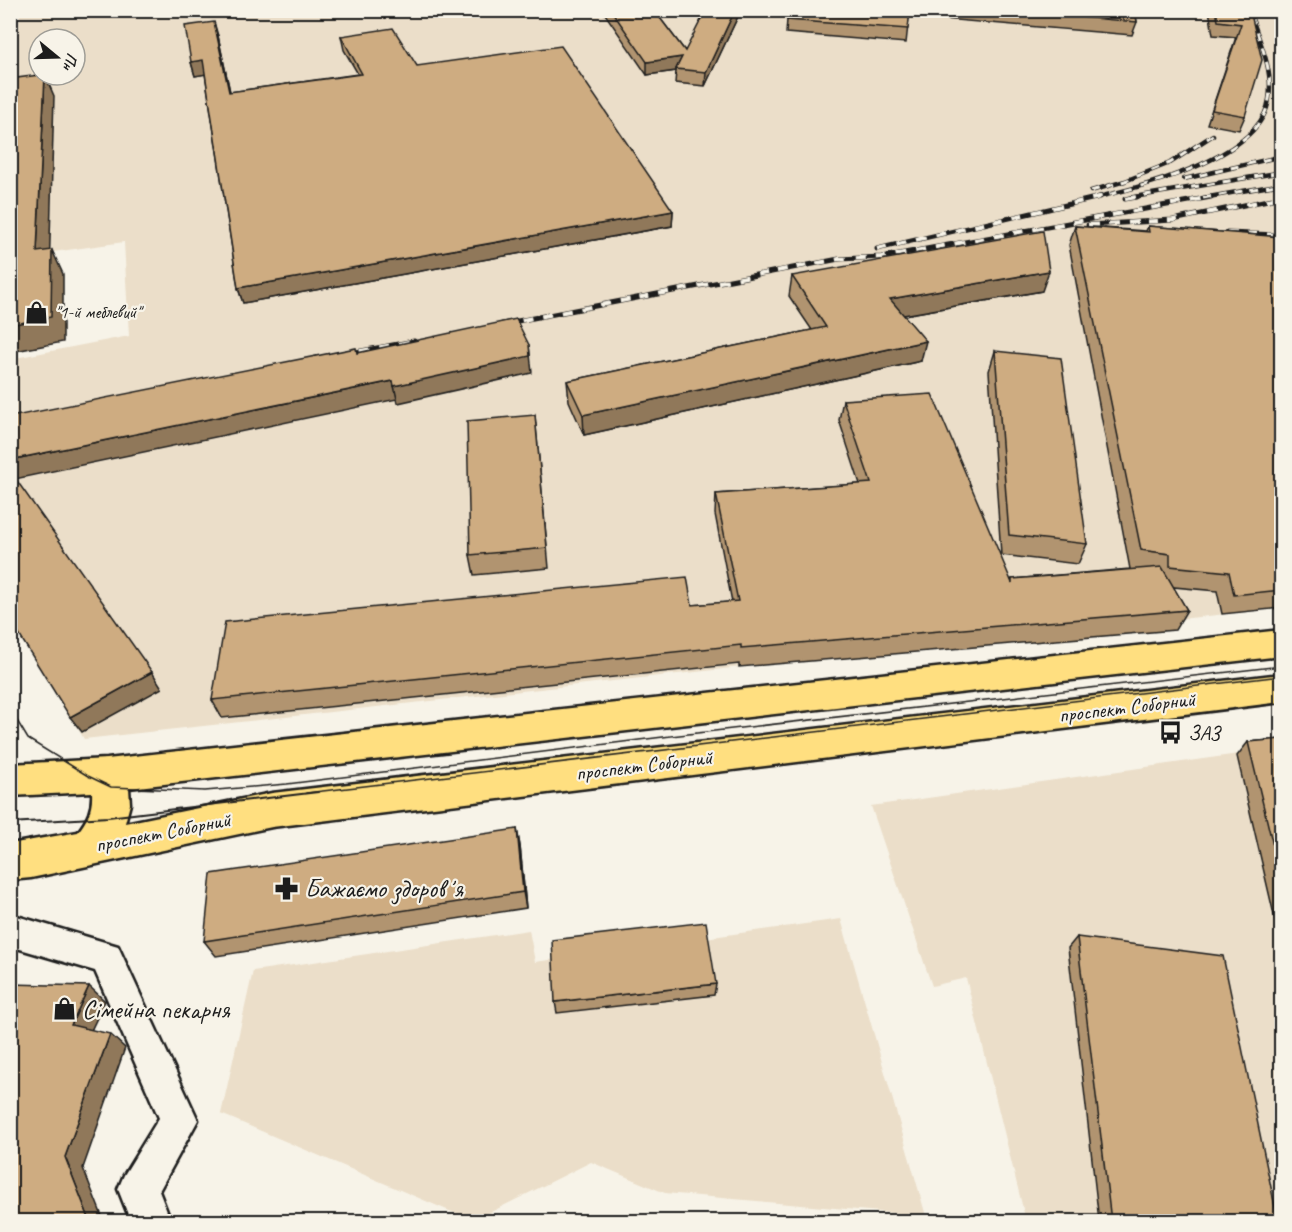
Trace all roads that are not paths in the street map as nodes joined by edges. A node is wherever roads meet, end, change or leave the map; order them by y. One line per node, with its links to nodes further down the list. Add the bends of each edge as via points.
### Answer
1 (1281, 643): 3 (main road)
2 (1281, 688): 5 (main road, проспект Соборний, via 272,810)
3 (107, 776): 4 (main road); 5 (main road, via 112,804 103,830)
4 (10, 780)
5 (91, 846): 6 (main road, проспект Соборний)
6 (11, 862)
7 (10, 930): 8 (street, via 106,958 179,1120 138,1189)
8 (151, 1221)

